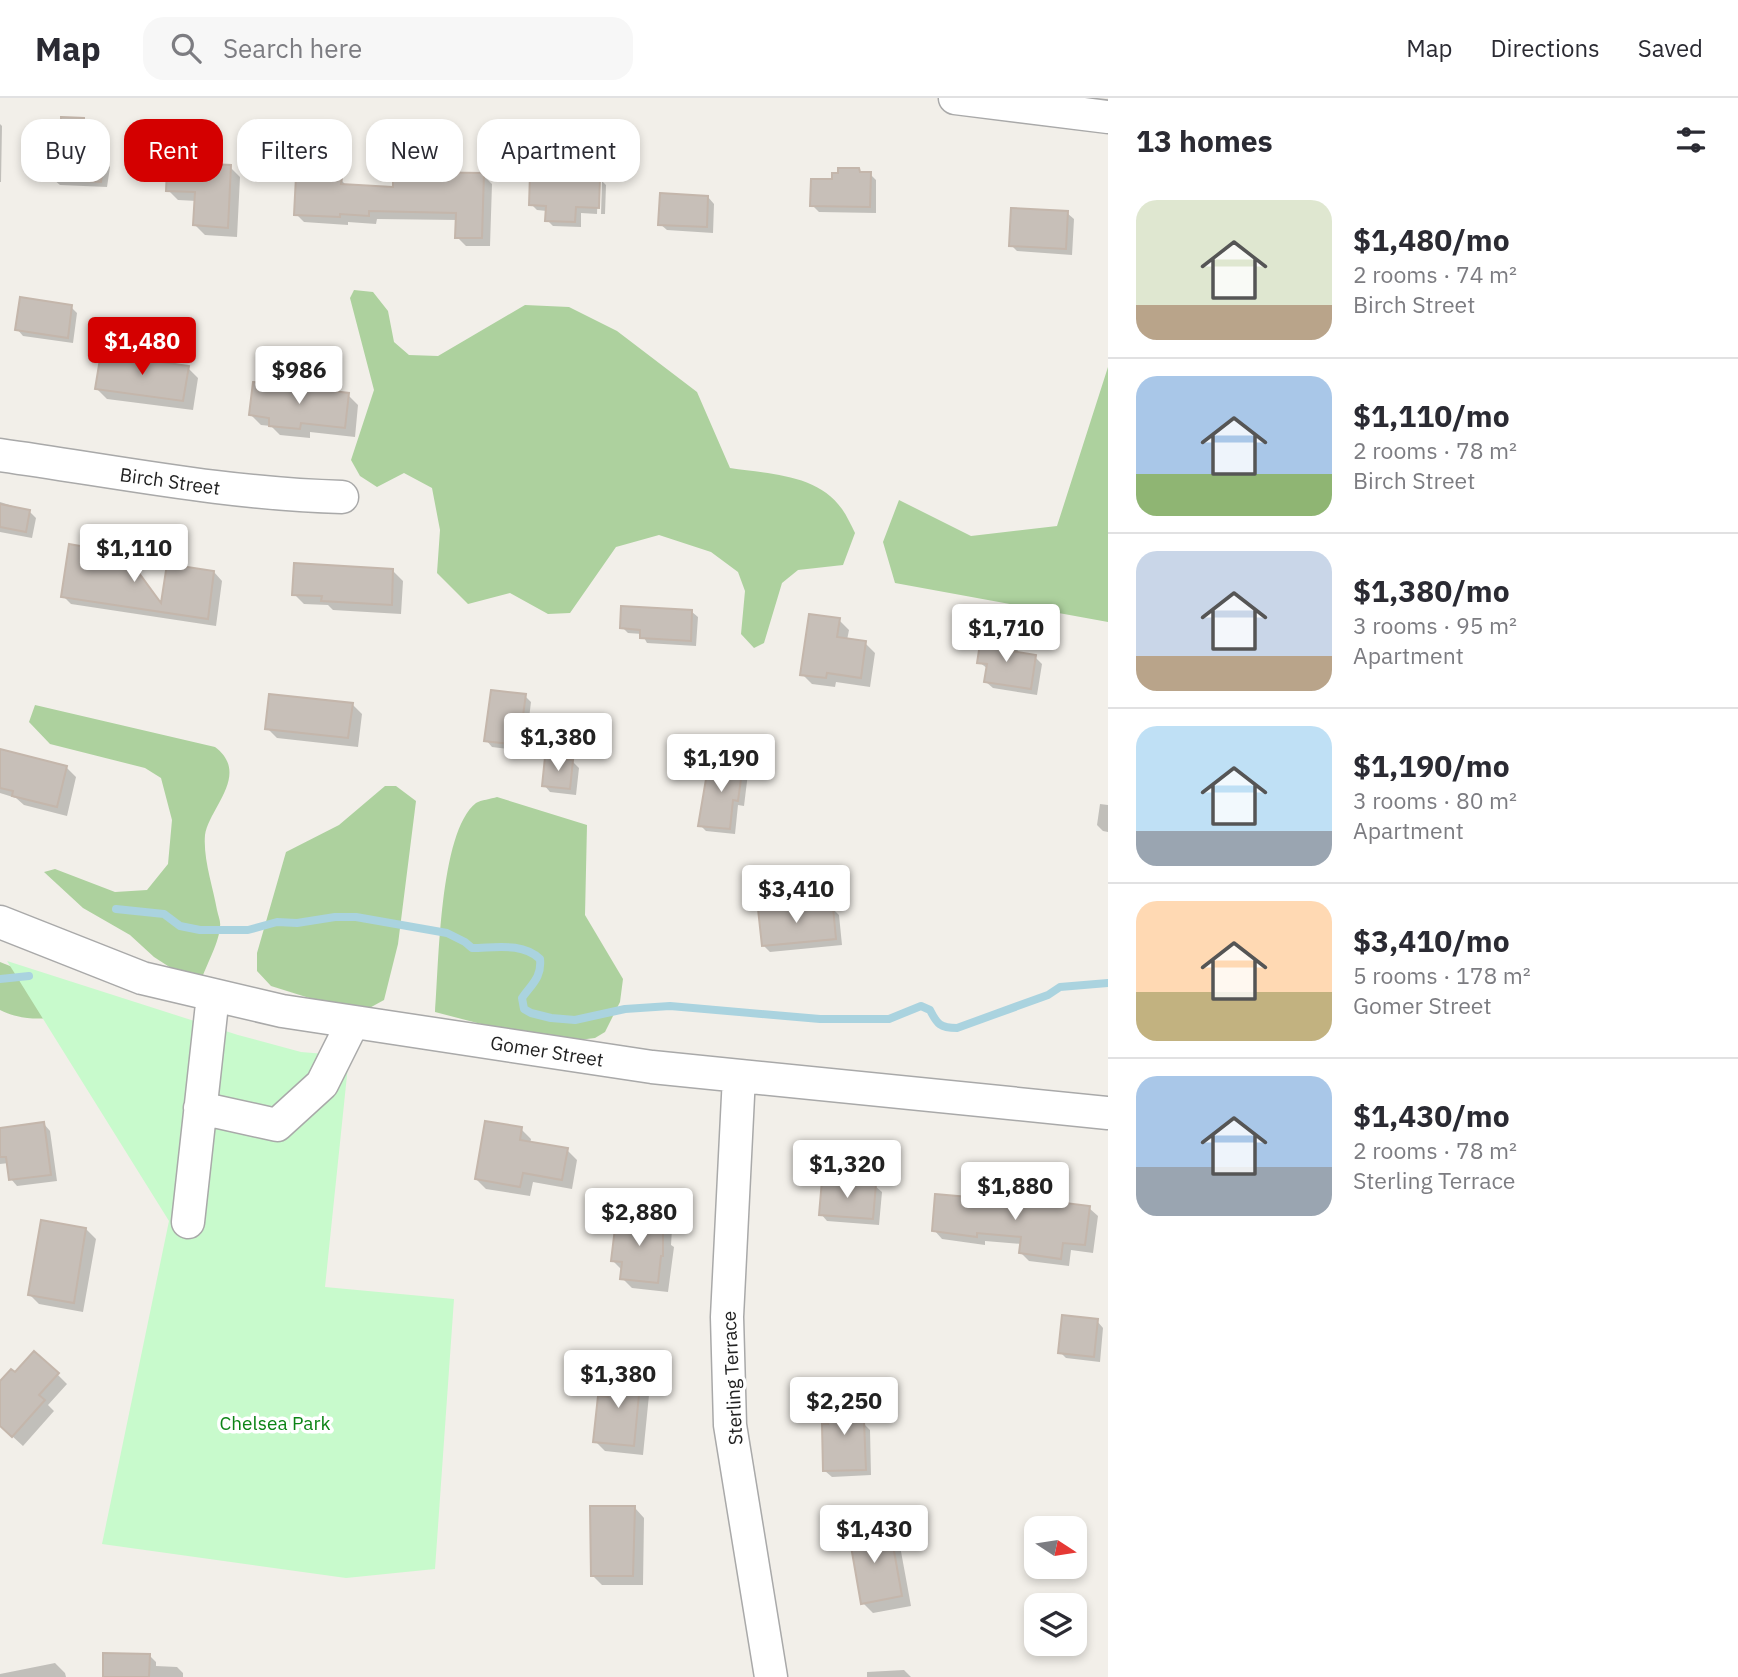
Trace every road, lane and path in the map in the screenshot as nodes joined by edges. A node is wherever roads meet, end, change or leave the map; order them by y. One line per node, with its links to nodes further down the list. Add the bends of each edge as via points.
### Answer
1 (955, 98): 2 (street)
2 (1108, 117)
3 (0, 455): 4 (street, Birch Street, via 223,489)
4 (342, 497)
5 (0, 922): 6 (street, Gomer Street, via 142,978)
6 (212, 995): 7 (street, Gomer Street); 9 (street)
7 (353, 1022): 8 (street, Gomer Street); 9 (street, via 322,1084 277,1125)
8 (739, 1076): 10 (street, Gomer Street); 12 (street, Sterling Terrace, via 727,1317 730,1425)
9 (200, 1108): 11 (street)
10 (1108, 1113)
11 (188, 1222)
12 (771, 1677)

